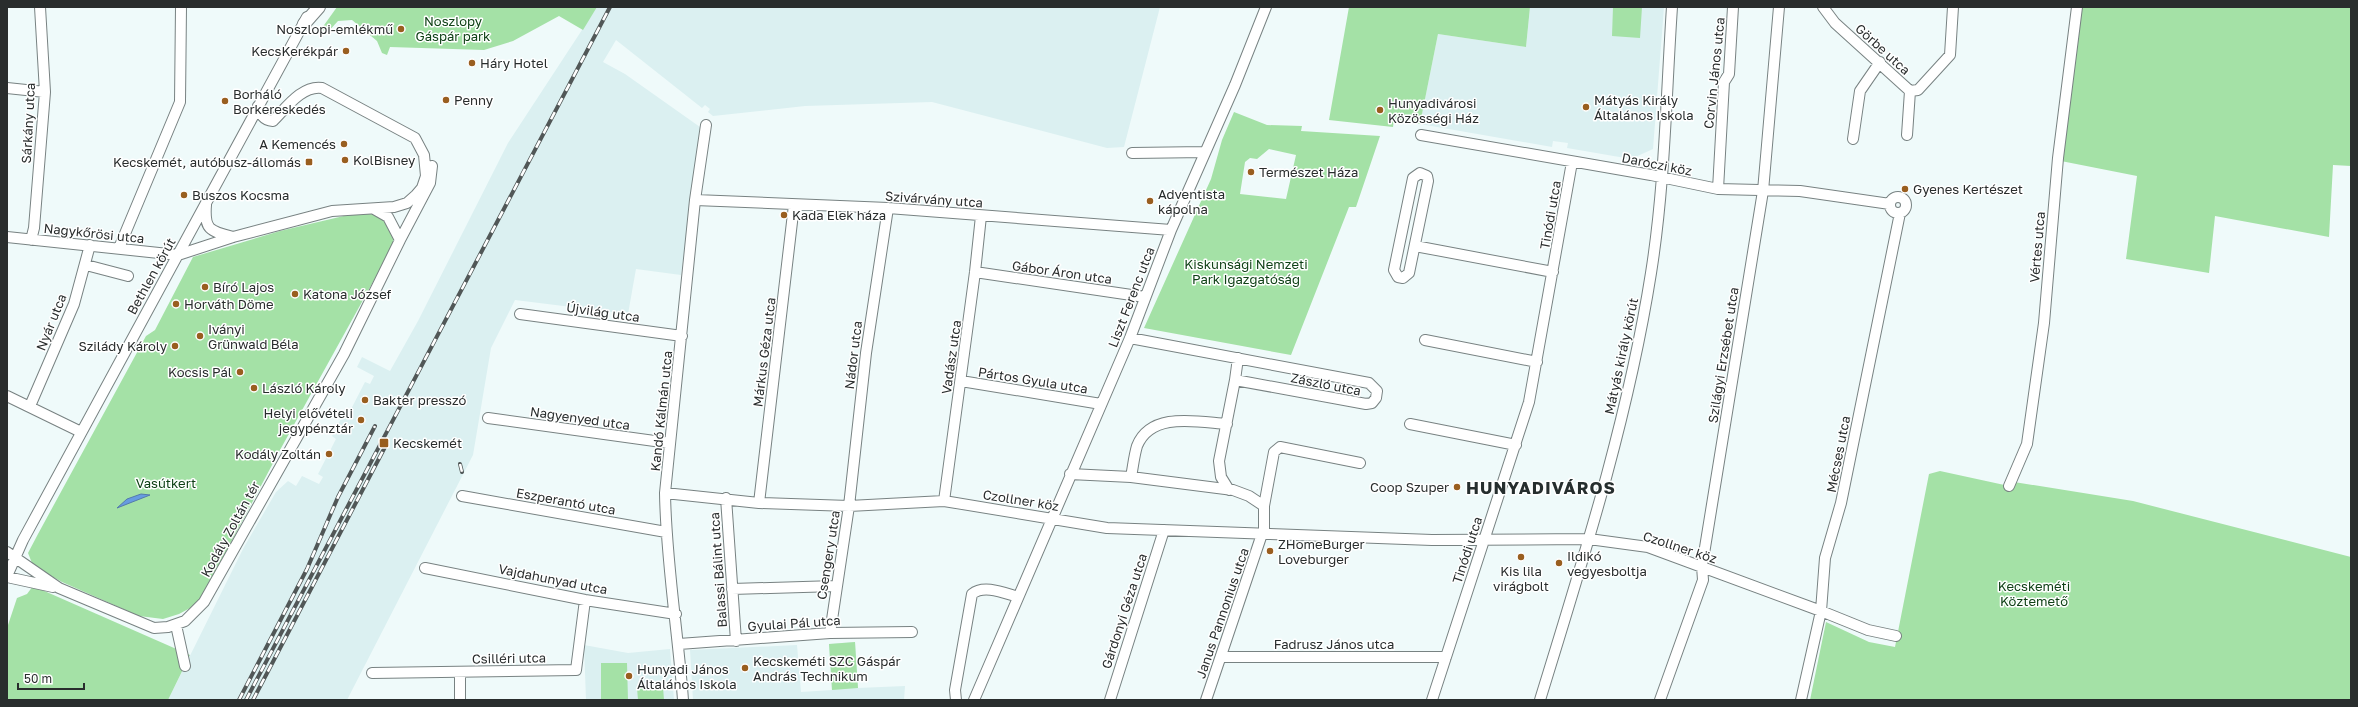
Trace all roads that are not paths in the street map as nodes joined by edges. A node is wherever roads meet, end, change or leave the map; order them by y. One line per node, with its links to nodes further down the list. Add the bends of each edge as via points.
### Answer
1 (40, 7): 16 (street, Sárkány utca)
2 (181, 7): 47 (street, via 180,102)
3 (312, 7): 12 (street, Bethlen körút)
4 (319, 7): 12 (main road)
5 (1266, 7): 23 (street, Liszt Ferenc utca)
6 (1672, 7): 27 (street, Mátyás király körút)
7 (1733, 7): 28 (street, Corvin János utca, via 1729,74 1724,82)
8 (1778, 7): 30 (street, Szilágyi Erzsébet utca)
9 (1823, 7): 13 (street, Görbe utca, via 1835,23)
10 (1953, 7): 15 (street, via 1950,54 1918,90)
11 (2077, 7): 74 (street, Vértes utca, via 2058,158 2044,323 2027,444)
12 (304, 24): 18 (street, Bethlen körút)
13 (1880, 62): 15 (street, Görbe utca); 22 (street, via 1860,90)
14 (7, 88): 16 (street)
15 (1910, 91): 21 (street)
16 (45, 92): 43 (street, Sárkány utca)
17 (364, 104): 26 (street, Kodály Zoltán tér, via 412,129 428,150)
18 (258, 106): 29 (street, Kodály Zoltán tér, via 266,120 273,120 306,90 322,88 409,134 420,144 427,168); 31 (street, Bethlen körút)
19 (706, 124): 32 (street, Kandó Kálmán utca)
20 (1421, 134): 25 (street, Daróczi köz)
21 (1907, 135)
22 (1853, 139)
23 (1205, 152): 24 (street); 40 (street, Liszt Ferenc utca)
24 (1132, 153)
25 (1572, 162): 27 (street, Daróczi köz, via 1651,174); 51 (street, Tinódi utca)
26 (432, 166): 29 (street, Kodály Zoltán tér); 37 (street, Kodály Zoltán tér, via 430,183)
27 (1662, 178): 28 (street, Daróczi köz); 87 (street, Mátyás király körút, via 1651,273 1636,352 1613,456)
28 (1718, 189): 30 (street, Daróczi köz)
29 (419, 191): 35 (street, via 402,205); 37 (street, Kodály Zoltán tér)
30 (1763, 191): 33 (street, Daróczi köz, via 1800,190); 90 (street, Szilágyi Erzsébet utca)
31 (207, 200): 42 (street, via 205,220 208,227); 48 (street, Bethlen körút)
32 (695, 200): 34 (street, Szivárvány utca); 55 (street, Kandó Kálmán utca)
33 (1890, 204): 38 (street, via 1891,210); 38 (street, Mécses utca, via 1894,197 1904,200 1906,208)
34 (794, 205): 36 (street, Szivárvány utca); 80 (street, Márkus Géza utca)
35 (374, 208): 42 (street, via 332,211); 44 (street, via 388,217)
36 (888, 208): 39 (street, Szivárvány utca); 81 (street, Nádor utca, via 866,353)
37 (415, 209): 44 (street, Kodály Zoltán tér)
38 (1900, 213): 98 (street, Mécses utca, via 1841,503 1825,558)
39 (981, 216): 40 (street, Szivárvány utca); 50 (street, Vadász utca)
40 (1171, 230): 53 (street, Liszt Ferenc utca)
41 (7, 236): 43 (street, Nagykőrösi utca)
42 (233, 237): 48 (street)
43 (31, 240): 45 (street, Nagykőrösi utca)
44 (400, 240): 100 (street, Kodály Zoltán tér, via 344,354 204,602 185,621)
45 (90, 245): 47 (street, Nagykőrösi utca); 49 (street, Nyár utca)
46 (1415, 246): 46 (street, via 1428,181 1427,176 1420,173 1413,178 1394,270 1398,277 1403,278 1409,273); 51 (street)
47 (119, 248): 48 (street, Nagykőrösi utca)
48 (178, 255): 68 (street, Bethlen körút)
49 (86, 265): 52 (street); 64 (street, Nyár utca, via 74,304)
50 (976, 272): 53 (street, Gábor Áron utca); 61 (street, Vadász utca)
51 (1553, 272): 59 (street, Tinódi utca)
52 (128, 276)
53 (1145, 297): 56 (street, Liszt Ferenc utca)
54 (520, 314): 55 (street, Újvilág utca)
55 (682, 336): 69 (street, Kandó Kálmán utca)
56 (1130, 338): 58 (street, Zászló utca); 63 (street, Liszt Ferenc utca)
57 (1425, 340): 59 (street)
58 (1238, 358): 60 (street); 60 (street, Zászló utca, via 1369,383 1377,390 1376,398 1372,403 1366,404)
59 (1537, 362): 70 (street, Tinódi utca, via 1529,402)
60 (1235, 380): 66 (street)
61 (961, 382): 63 (street, Pártos Gyula utca); 79 (street, Vadász utca)
62 (7, 396): 64 (street)
63 (1101, 404): 72 (street, Liszt Ferenc utca)
64 (30, 406): 68 (street)
65 (488, 418): 69 (street, Nagyenyed utca)
66 (1227, 424): 73 (street, via 1184,420 1155,426 1140,441); 75 (street, via 1219,461 1221,477)
67 (1410, 424): 70 (street)
68 (81, 432): 89 (street, Bethlen körút)
69 (669, 443): 76 (street, Kandó Kálmán utca)
70 (1516, 445): 88 (street, Tinódi utca)
71 (1360, 463): 82 (street, via 1280,447 1274,452)
72 (1070, 474): 73 (street); 83 (street, Liszt Ferenc utca)
73 (1131, 477): 75 (street)
74 (2009, 486)
75 (1229, 490): 82 (street, via 1250,496)
76 (665, 493): 78 (street, Czollner köz); 85 (street, Kandó Kálmán utca)
77 (462, 496): 85 (street, Eszperantó utca)
78 (726, 498): 80 (street, Czollner köz); 95 (street, Balassi Bálint utca)
79 (944, 501): 81 (street, Czollner köz); 83 (street, Czollner köz)
80 (759, 503): 81 (street, Czollner köz)
81 (849, 506): 93 (street, Csengery utca)
82 (1264, 506): 86 (street)
83 (1053, 518): 84 (street, Czollner köz, via 1107,528); 96 (street, Liszt Ferenc utca)
84 (1164, 530): 86 (street, Czollner köz); 115 (street, Gárdonyi Géza utca)
85 (666, 532): 99 (street, Kandó Kálmán utca)
86 (1263, 534): 88 (street, Czollner köz, via 1374,534); 106 (street, Janus Pannonius utca)
87 (1589, 539): 88 (street, Czollner köz); 90 (street, Czollner köz, via 1648,547); 118 (street, Mátyás király körút)
88 (1484, 541): 107 (street, Tinódi utca)
89 (11, 555): 92 (street, Bethlen körút); 94 (street, Kodály Zoltán tér)
90 (1702, 566): 98 (street, Czollner köz); 119 (street, Szilágyi Erzsébet utca, via 1703,580)
91 (425, 568): 97 (street, Vajdahunyad utca)
92 (7, 577): 94 (street, Kodály Zoltán tér)
93 (836, 586): 95 (street); 101 (street, Csengery utca)
94 (59, 588): 100 (street, Kodály Zoltán tér, via 154,628)
95 (732, 589): 104 (street, Balassi Bálint utca)
96 (1018, 596): 113 (street, via 983,589 972,594 955,690); 114 (street, Liszt Ferenc utca)
97 (585, 600): 99 (street, Vajdahunyad utca); 109 (street, Csilléri utca, via 576,670)
98 (1821, 610): 103 (street, Czollner köz, via 1868,630); 120 (street, Mécses utca)
99 (676, 614): 105 (street, Kandó Kálmán utca)
100 (176, 625): 108 (street)
101 (830, 632): 102 (street, Gyulai Pál utca); 104 (street, Gyulai Pál utca)
102 (912, 632)
103 (1896, 636)
104 (736, 641): 105 (street, Gyulai Pál utca)
105 (679, 644): 112 (street, Kandó Kálmán utca)
106 (1222, 656): 107 (street, Fadrusz János utca); 116 (street, Janus Pannonius utca)
107 (1446, 656): 117 (street, Tinódi utca)
108 (185, 666)
109 (460, 672): 110 (street, Csilléri utca); 111 (street)
110 (372, 673)
111 (460, 700)
112 (683, 700)
113 (956, 700)
114 (974, 700)
115 (1110, 700)
116 (1206, 700)
117 (1432, 700)
118 (1540, 700)
119 (1660, 700)
120 (1802, 700)

